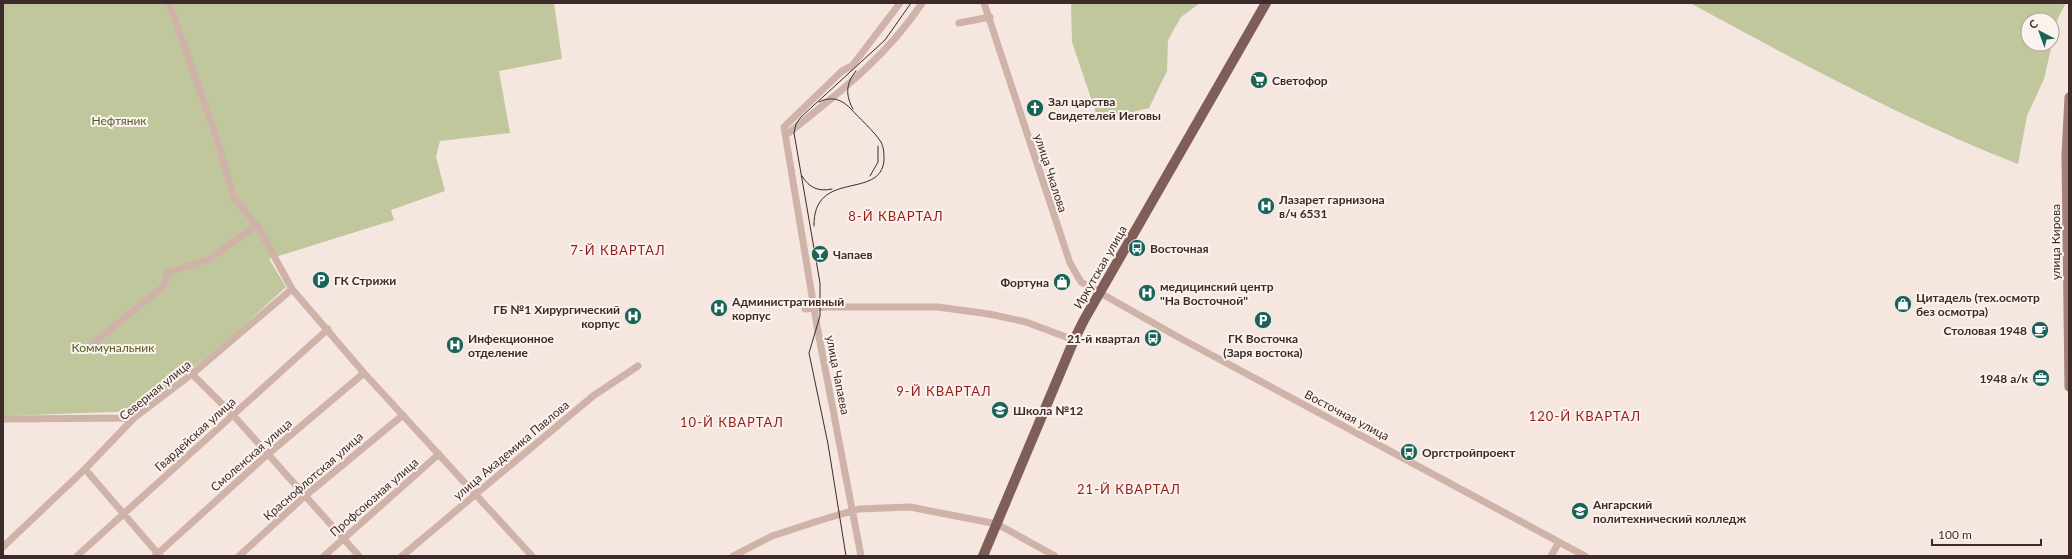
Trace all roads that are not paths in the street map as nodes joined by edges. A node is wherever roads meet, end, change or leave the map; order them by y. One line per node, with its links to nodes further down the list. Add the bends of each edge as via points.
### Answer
1 (169, 3): 10 (street, via 216,136 234,198)
2 (900, 3): 9 (street, улица Чапаева, via 852,66 842,71 784,127)
3 (922, 3): 9 (street, via 900,34 851,84)
4 (984, 3): 6 (street, улица Чкалова)
5 (1266, 3): 12 (main road, Иркутская улица)
6 (990, 16): 7 (street); 12 (street, улица Чкалова, via 1039,174 1070,263 1081,282)
7 (959, 24)
8 (2069, 97): 21 (street, улица Кирова, via 2066,155)
9 (786, 135): 13 (street, улица Чапаева)
10 (257, 226): 11 (street); 17 (street, via 210,259 167,273 164,286)
11 (292, 289): 15 (street); 20 (street, Северная улица)
12 (1100, 292): 16 (main road, Иркутская улица); 35 (street, Восточная улица, via 1178,337)
13 (814, 308): 14 (street); 16 (street, via 938,307 1026,322); 31 (street, улица Чапаева)
14 (805, 309)
15 (328, 329): 19 (street); 22 (street, Гвардейская улица)
16 (1074, 340): 33 (main road, Иркутская улица)
17 (90, 348)
18 (638, 366): 29 (street, улица Академика Павлова, via 593,396)
19 (364, 373): 23 (street); 26 (street, Смоленская улица)
20 (192, 374): 22 (street); 24 (street, Северная улица)
21 (2069, 387)
22 (233, 415): 26 (street); 32 (street, Гвардейская улица)
23 (403, 415): 27 (street); 30 (street, Краснофлотская улица)
24 (134, 418): 25 (street); 28 (street, Северная улица)
25 (3, 419)
26 (268, 454): 30 (street); 37 (street, Смоленская улица)
27 (439, 454): 29 (street); 34 (street, Профсоюзная улица)
28 (85, 469): 32 (street); 36 (street, Северная улица)
29 (476, 494): 42 (street, улица Академика Павлова); 43 (street)
30 (305, 496): 34 (street); 39 (street, Краснофлотская улица)
31 (852, 512): 33 (street, via 910,507); 44 (street, via 772,536); 45 (street, улица Чапаева)
32 (124, 513): 37 (street); 38 (street, Гвардейская улица)
33 (996, 524): 46 (main road, Иркутская улица); 47 (street)
34 (343, 539): 40 (street, Профсоюзная улица); 41 (street)
35 (1559, 542): 48 (street); 49 (street, Восточная улица)
36 (3, 547)
37 (158, 555)
38 (77, 556)
39 (239, 556)
40 (324, 556)
41 (359, 556)
42 (402, 556)
43 (532, 556)
44 (733, 556)
45 (861, 556)
46 (983, 556)
47 (1055, 556)
48 (1552, 556)
49 (1585, 556)

